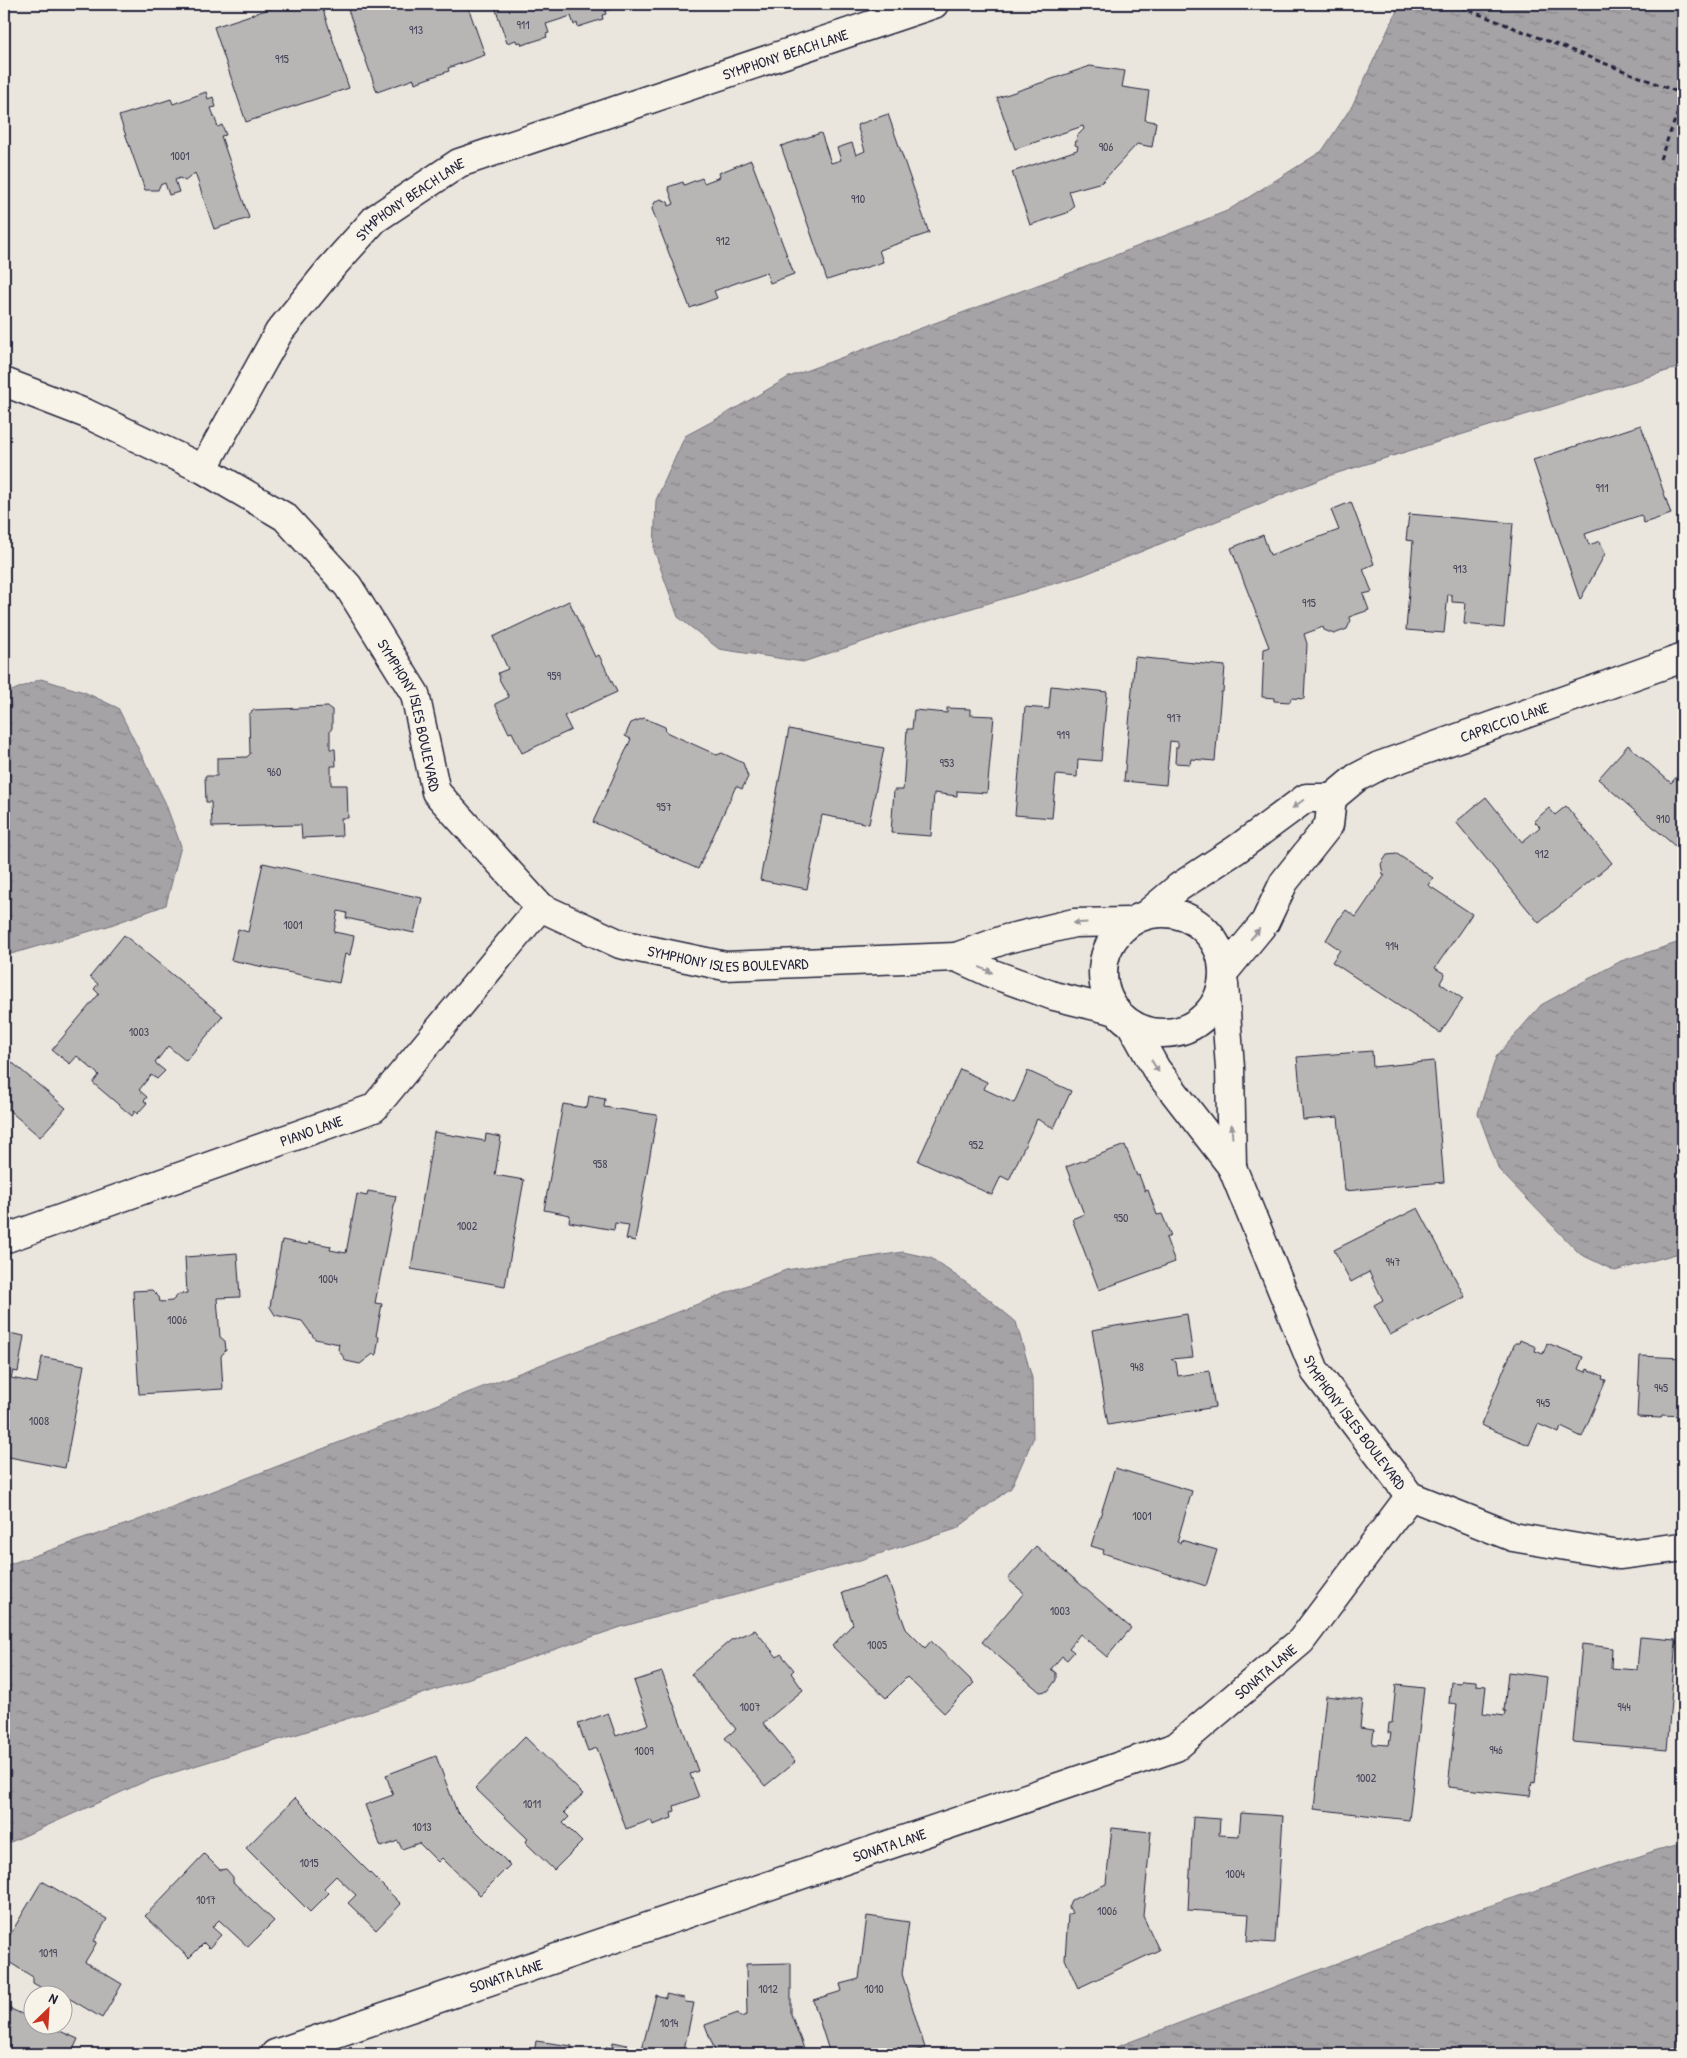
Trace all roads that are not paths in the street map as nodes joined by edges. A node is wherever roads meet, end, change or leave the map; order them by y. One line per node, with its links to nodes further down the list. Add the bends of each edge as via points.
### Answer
1 (934, 4): 3 (street, SYMPHONY BEACH LANE, via 459,163 375,219 331,268 279,332)
2 (4, 382): 3 (street, via 87,414)
3 (203, 469): 6 (street, SYMPHONY ISLES BOULEVARD, via 285,517 348,586 415,694 436,792)
4 (1683, 658): 5 (street, CAPRICCIO LANE, via 1380,766 1356,778)
5 (1332, 798): 7 (street, one-way to 7, via 1306,798); 9 (street, one-way to 5, via 1265,922 1284,882 1329,825)
6 (540, 907): 8 (street, SYMPHONY ISLES BOULEVARD, via 620,944 725,966); 12 (street, PIANO LANE, via 374,1108)
7 (1138, 918): 8 (street, one-way to 8, via 1074,923 1006,939); 9 (street, via 1167,912 1186,917 1204,928 1216,943); 10 (street, via 1114,936 1104,964 1106,993)
8 (956, 957): 10 (street, one-way to 10, via 1054,996)
9 (1224, 977): 10 (street, via 1218,1001 1206,1017 1189,1028 1169,1033 1150,1032); 11 (street, one-way to 9)
10 (1123, 1017): 11 (street, one-way to 11, via 1156,1069)
11 (1232, 1167): 13 (street, SYMPHONY ISLES BOULEVARD, via 1314,1372)
12 (4, 1239)
13 (1410, 1496): 14 (street, SYMPHONY ISLES BOULEVARD, via 1512,1537 1619,1555); 15 (street, SONATA LANE, via 1301,1640 1176,1747)
14 (1683, 1547)
15 (275, 2054)

